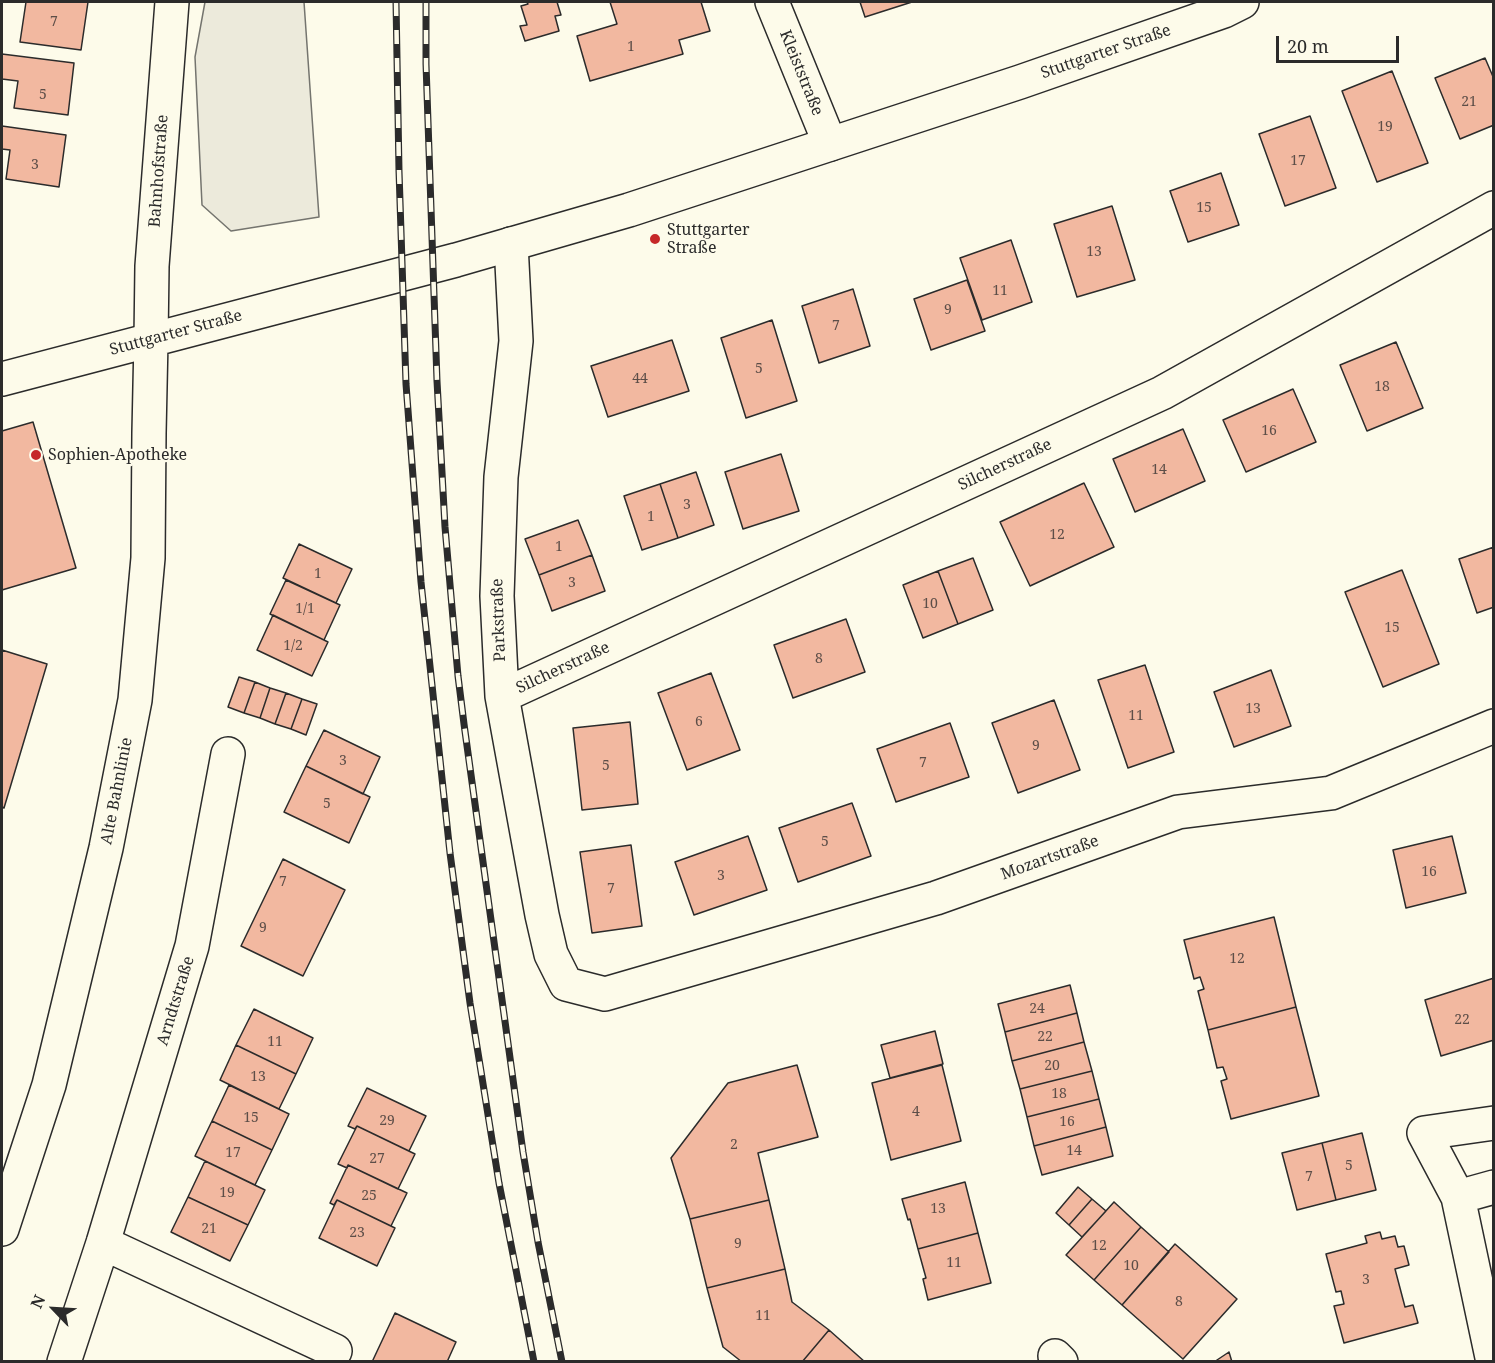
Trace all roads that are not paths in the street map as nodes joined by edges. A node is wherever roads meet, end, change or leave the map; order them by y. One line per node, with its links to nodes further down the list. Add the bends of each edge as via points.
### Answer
1 (172, 2): 7 (street, Bahnhofstraße, via 152,266)
2 (772, 2): 4 (street, Kleiststraße)
3 (1242, 2): 4 (street, Stuttgarter Straße, via 1020,82)
4 (830, 144): 6 (street, Stuttgarter Straße)
5 (1494, 208): 9 (street, Silcherstraße, via 1162,393)
6 (511, 244): 7 (street, Stuttgarter Straße); 9 (street, Parkstraße, via 516,340 501,477 497,596)
7 (151, 340): 8 (street, Stuttgarter Straße); 16 (street, Alte Bahnlinie, via 148,558 135,700 106,848 49,1085)
8 (2, 379)
9 (502, 696): 12 (street, Parkstraße, via 551,954 566,984)
10 (1494, 726): 12 (street, Mozartstraße, via 1331,793 1178,812 936,898)
11 (228, 754): 17 (street, Arndtstraße, via 192,946)
12 (605, 994)
13 (1494, 1123): 15 (street, via 1424,1133)
14 (1494, 1187): 15 (street)
15 (1458, 1197): 20 (street)
16 (2, 1229)
17 (103, 1243): 18 (street); 19 (street, Arndtstraße)
18 (336, 1351)
19 (64, 1362)
20 (1493, 1362)

